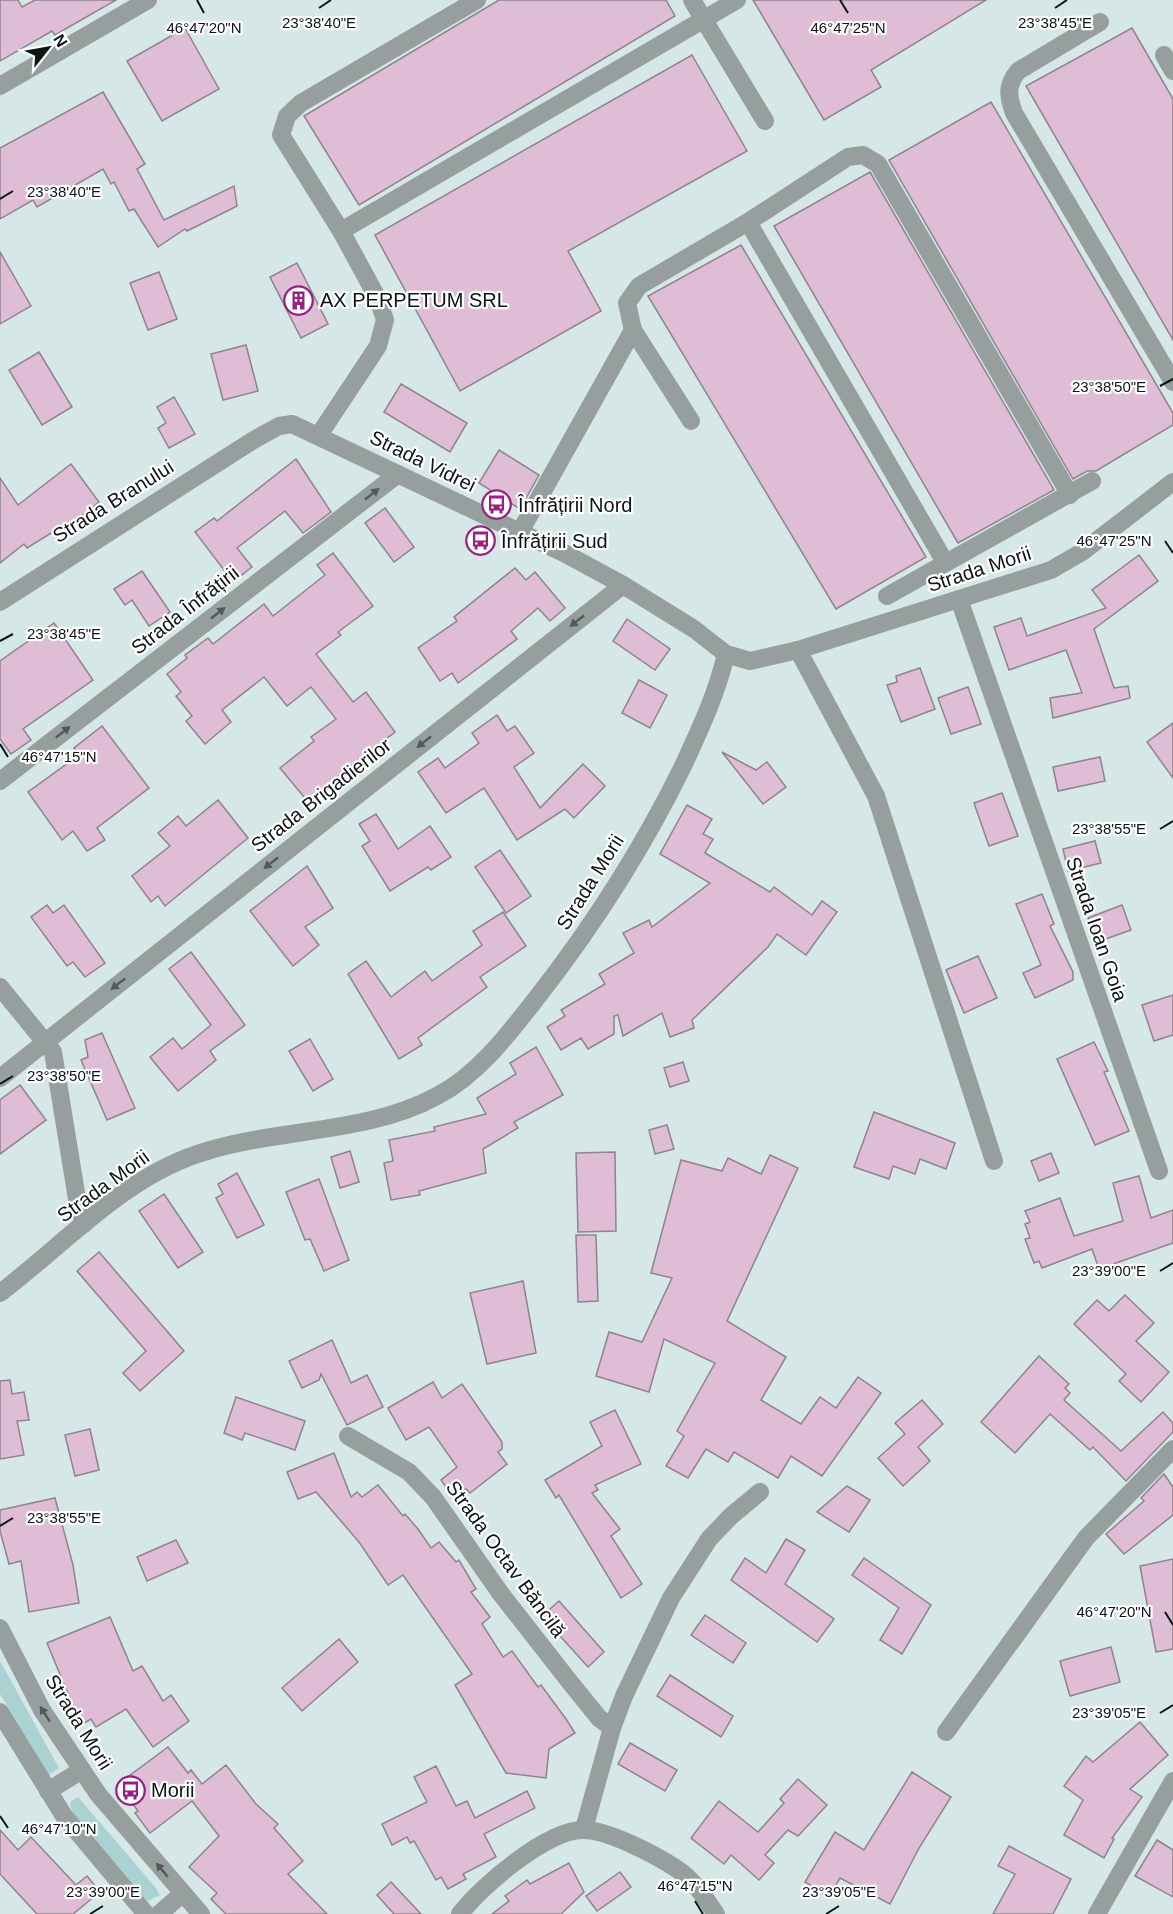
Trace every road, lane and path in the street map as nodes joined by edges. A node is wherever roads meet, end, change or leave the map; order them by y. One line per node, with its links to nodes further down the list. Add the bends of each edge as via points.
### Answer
1 (148, 0): 9 (street)
2 (477, 0): 12 (street, via 301,102 286,116 281,135)
3 (692, 0): 5 (street)
4 (737, 0): 5 (street)
5 (705, 20): 10 (street); 12 (street)
6 (1100, 22): 14 (street, via 1018,71 1010,82 1008,96 1014,113)
7 (1164, 55): 8 (street)
8 (1173, 71)
9 (0, 86)
10 (765, 121)
11 (748, 222): 13 (street, via 639,286 627,303); 21 (street, via 848,157 863,155 878,164); 23 (street)
12 (341, 231): 16 (street, via 378,299 385,320 378,346)
13 (633, 330): 15 (street); 22 (street)
14 (1173, 382)
15 (691, 422)
16 (319, 435): 17 (street, Strada Vidrei, via 292,424 279,426); 18 (street, Strada Vidrei)
17 (252, 441): 27 (street, Strada Branului)
18 (398, 474): 22 (street, Strada Vidrei); 30 (street, Strada Înfrățirii, one-way to 18)
19 (1092, 481): 21 (street)
20 (1173, 482): 26 (street, Strada Morii, via 1082,552 1051,570)
21 (1070, 495): 23 (street)
22 (520, 532): 24 (street, Strada Vidrei)
23 (945, 562): 25 (street)
24 (623, 585): 29 (street, Strada Vidrei); 32 (street, Strada Brigadierilor, one-way to 32)
25 (887, 596)
26 (959, 599): 28 (street, Strada Morii); 35 (street, Strada Ioan Goia)
27 (0, 602)
28 (798, 650): 29 (street, Strada Morii, via 750,661); 34 (street, via 876,796)
29 (726, 654): 36 (street, Strada Morii, via 718,688 665,804 621,877 573,951 516,1025 465,1078 405,1111 204,1151 165,1168)
30 (0, 781)
31 (0, 987): 32 (street)
32 (47, 1041): 33 (street, Strada Brigadierilor); 36 (street, via 56,1064)
33 (0, 1077)
34 (994, 1161)
35 (1159, 1171)
36 (84, 1224): 37 (street, Strada Morii)
37 (0, 1293)
38 (348, 1436): 43 (street, Strada Octav Băncilă, via 384,1454 434,1497 507,1602 568,1681)
39 (1173, 1449): 44 (street, via 1086,1538)
40 (760, 1492): 43 (street, via 708,1539 691,1564 666,1608)
41 (0, 1628): 45 (street, Strada Morii, one-way to 41, via 42,1710)
42 (0, 1712): 47 (street)
43 (612, 1728): 48 (street)
44 (946, 1732)
45 (82, 1770): 47 (street); 49 (street, Strada Morii, one-way to 45)
46 (1173, 1781): 55 (street)
47 (48, 1791): 50 (street, via 64,1816)
48 (584, 1830): 53 (street, via 552,1839 502,1872); 54 (street, via 603,1833 678,1869 698,1888)
49 (182, 1894): 51 (street); 52 (street, Strada Morii)
50 (146, 1914)
51 (159, 1914)
52 (201, 1914)
53 (460, 1914)
54 (716, 1914)
55 (1097, 1914)

